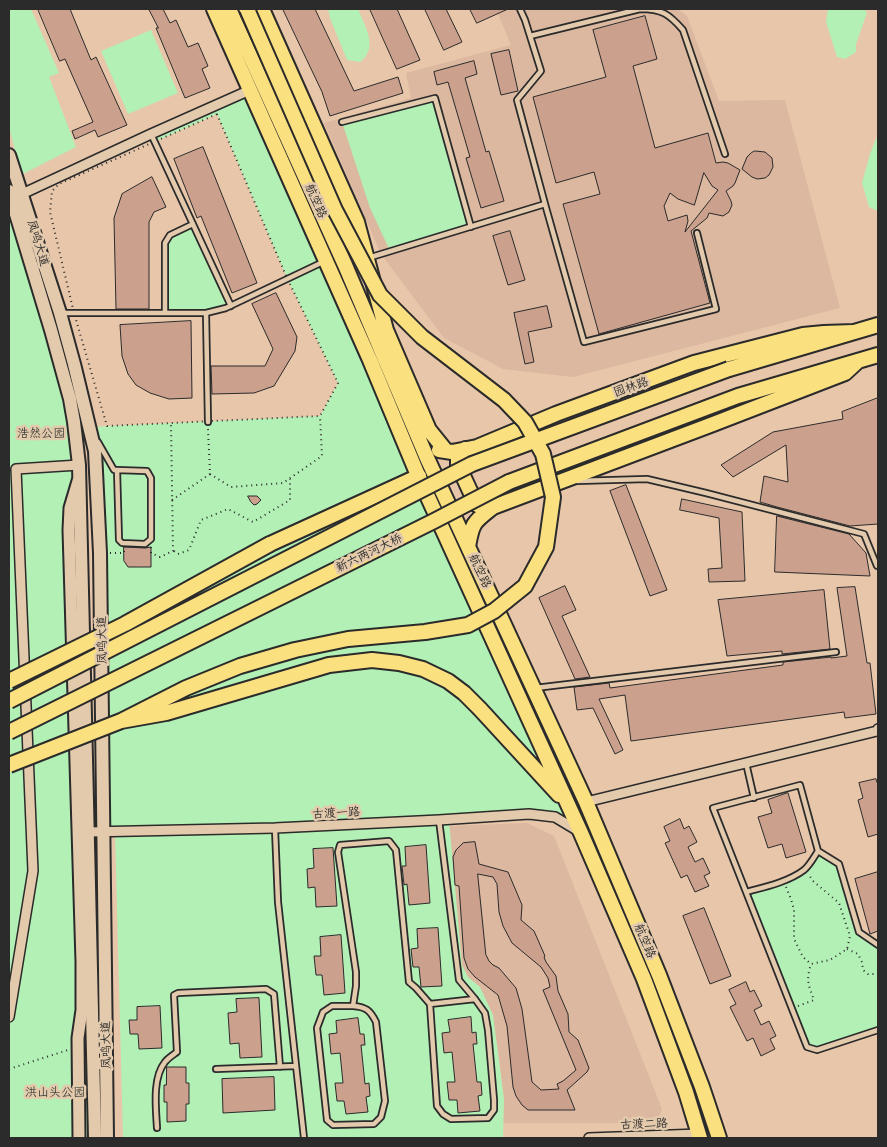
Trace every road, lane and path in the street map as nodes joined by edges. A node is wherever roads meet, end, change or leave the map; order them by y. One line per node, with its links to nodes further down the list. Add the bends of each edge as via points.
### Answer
1 (214, 9): 7 (main road, 航空路)
2 (229, 9): 33 (main road, 航空路, via 345,265)
3 (247, 9): 51 (main road, bridge, via 335,210 380,295 422,337 504,400 525,422 543,454 553,497 546,547 525,586 494,611 468,624 425,632 348,639 295,650 240,666 186,688)
4 (262, 9): 18 (main road, via 357,222)
5 (520, 9): 6 (lane)
6 (530, 36): 10 (lane, via 640,9 654,9 672,18 683,30); 14 (lane, via 541,71 517,100)
7 (250, 90): 9 (street); 19 (main road, 航空路)
8 (342, 122): 16 (lane, via 435,98)
9 (153, 138): 13 (street); 15 (lane); 20 (path, via 217,114); 23 (path, via 59,184 52,191 50,212)
10 (724, 154)
11 (9, 155): 13 (main road, 凤鸣大道)
12 (9, 191): 37 (main road, 凤鸣大道, via 68,390)
13 (22, 194): 22 (main road, 凤鸣大道)
14 (545, 204): 16 (lane); 17 (lane, via 584,342 716,309)
15 (193, 224): 21 (lane); 24 (lane, via 170,235 165,243)
16 (471, 227): 18 (lane)
17 (697, 233)
18 (367, 258): 35 (main road, via 386,330 429,430)
19 (326, 260): 20 (lane); 39 (main road, 航空路)
20 (288, 278): 21 (lane); 30 (path, via 338,383)
21 (231, 306): 25 (lane)
22 (60, 313): 23 (lane); 32 (main road, 凤鸣大道)
23 (74, 313): 24 (lane); 31 (path, via 107,426)
24 (165, 313): 25 (lane)
25 (206, 313): 31 (lane)
26 (878, 325): 27 (main road, 园林路)
27 (853, 332): 34 (main road, 园林路, via 803,335 694,364); 50 (main road, 园林路, bridge, via 729,369 472,464)
28 (878, 355): 29 (main road)
29 (858, 361): 41 (main road, via 845,373); 53 (main road, 新六两河大桥, bridge, via 738,396 509,482)
30 (320, 416): 31 (path); 40 (path, via 322,456)
31 (208, 422): 38 (path)
32 (90, 427): 36 (lane, via 114,470); 62 (main road, 凤鸣大道, via 95,451 100,553)
33 (418, 437): 35 (main road, 园林路, via 430,449); 44 (main road, 航空路)
34 (465, 449): 35 (main road, 园林路); 43 (main road, via 458,465 472,496 482,508)
35 (446, 451)
36 (117, 470): 36 (lane, via 146,471 151,478 152,539 145,544 122,543 119,540)
37 (80, 471): 61 (main road, 凤鸣大道); 76 (street, via 16,469 33,871); 78 (street, via 70,508 69,530 82,962)
38 (210, 474): 40 (path, via 231,487 283,483); 42 (path)
39 (419, 476): 48 (main road, bridge, via 270,544 125,624); 58 (main road, 航空路)
40 (290, 479): 45 (path, via 290,500 253,522 228,509 202,520 189,550 178,554)
41 (561, 481): 43 (main road); 46 (lane, via 647,479 864,534)
42 (172, 500)
43 (492, 508): 44 (main road, via 478,519 471,530)
44 (468, 547): 49 (main road, 航空路)
45 (173, 551)
46 (878, 566)
47 (836, 652): 49 (lane)
48 (9, 681)
49 (534, 688): 57 (main road, 航空路)
50 (9, 701)
51 (121, 721): 55 (main road, bridge); 58 (main road, bridge, via 166,713 329,665 372,660 400,663 424,669 464,693)
52 (878, 729): 54 (street)
53 (9, 732)
54 (746, 763): 56 (lane); 57 (street)
55 (9, 765)
56 (754, 798): 64 (lane, via 800,785); 67 (lane, via 713,808)
57 (586, 802): 90 (main road, 航空路, via 659,975)
58 (569, 807): 63 (main road, 航空路)
59 (439, 820): 60 (street, 古渡一路); 63 (street, 古渡一路, via 529,814 555,817); 72 (lane, via 459,980)
60 (275, 828): 62 (street, 古渡一路); 79 (lane, via 278,902)
61 (88, 832): 62 (street, 古渡一路); 86 (main road, 凤鸣大道)
62 (104, 832): 87 (main road, 凤鸣大道)
63 (582, 833): 84 (main road, 航空路, via 644,979)
64 (818, 850): 65 (lane); 68 (lane, via 839,864 860,932)
65 (806, 868): 66 (lane); 69 (path, via 813,881 839,903 850,936)
66 (782, 880): 67 (lane); 70 (path, via 794,910 794,939 803,958)
67 (746, 892): 75 (lane)
68 (878, 945)
69 (847, 949): 70 (path, via 830,960); 71 (path, via 858,954 863,970 868,974)
70 (811, 964): 75 (path, via 808,981 814,1000)
71 (878, 974)
72 (475, 1000): 73 (lane); 73 (lane, via 485,1013 488,1030 494,1100 494,1110 488,1118 451,1119 437,1106)
73 (430, 1004): 74 (lane, via 409,982 396,850 389,841 340,845 338,852 356,972)
74 (353, 1006): 74 (lane, via 332,1006 323,1012 317,1028 328,1120 333,1125 374,1124 381,1117 384,1101 376,1022 370,1011)
75 (792, 1008): 77 (lane, via 807,1048 817,1050)
76 (9, 1017)
77 (878, 1030)
78 (78, 1047): 81 (path); 85 (street)
79 (296, 1066): 80 (lane); 88 (lane)
80 (280, 1067): 82 (lane); 83 (lane, via 274,994 266,990 178,993 174,995 177,1052 165,1062 156,1089)
81 (9, 1069)
82 (216, 1069)
83 (157, 1128)
84 (700, 1136): 89 (street, 古渡二路)
85 (79, 1138)
86 (95, 1138)
87 (107, 1138)
88 (304, 1138)
89 (589, 1138)
90 (719, 1138)

